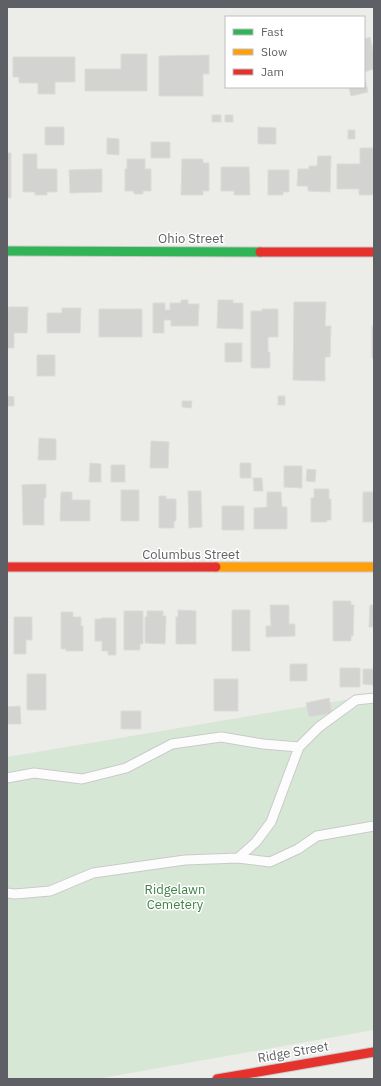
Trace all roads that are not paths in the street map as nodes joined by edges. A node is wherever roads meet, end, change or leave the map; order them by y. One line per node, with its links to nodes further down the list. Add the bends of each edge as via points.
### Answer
1 (7, 251): 2 (street, Ohio Street)
2 (374, 252)
3 (7, 566): 4 (street, Columbus Street)
4 (374, 567)
5 (374, 698): 6 (lane, via 356,700 319,727)
6 (299, 747): 7 (lane, via 221,737 172,744 126,768 82,779 34,774); 9 (lane, via 271,822 256,842)
7 (7, 778)
8 (374, 826): 9 (lane, via 317,836 298,850 270,862)
9 (238, 858): 10 (lane, via 185,860 93,873 50,891)
10 (7, 893)
11 (374, 1052): 12 (street, Ridge Street)
12 (217, 1079)

